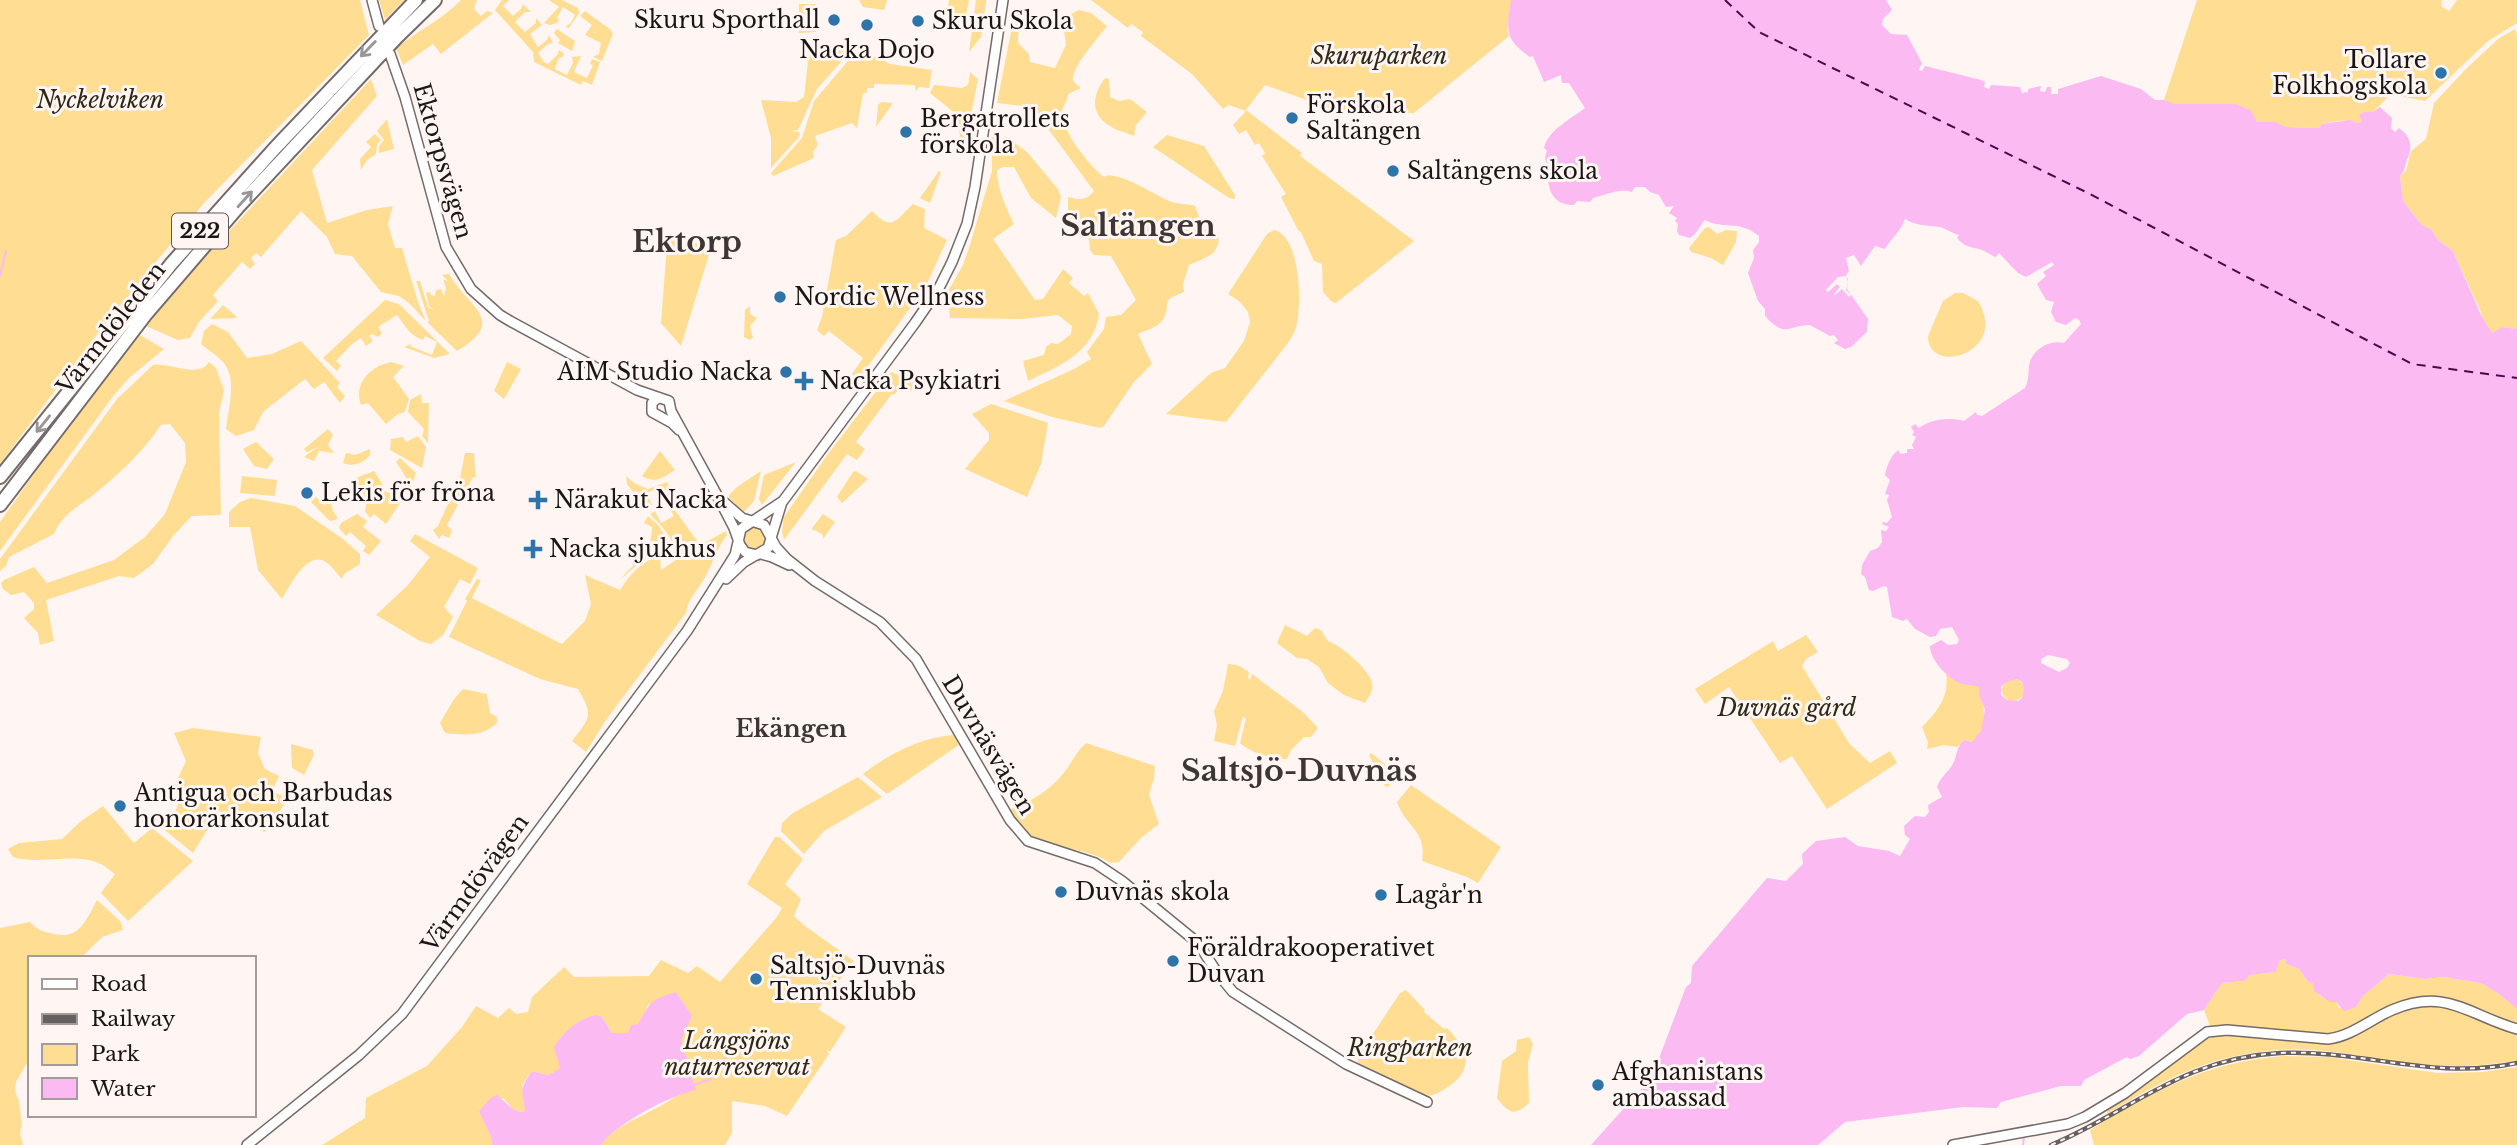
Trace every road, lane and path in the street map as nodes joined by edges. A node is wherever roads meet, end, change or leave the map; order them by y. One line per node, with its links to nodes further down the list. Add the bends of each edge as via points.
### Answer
1 (372, 0): 5 (street)
2 (416, 0): 11 (highway, Värmdöleden / 222, one-way to 11, via 172,263)
3 (435, 0): 12 (highway, Värmdöleden / 222, one-way to 3, via 146,314 221,226)
4 (1003, 1): 14 (street, Värmdövägen, via 975,187 952,262 915,323)
5 (379, 26)
6 (390, 54): 7 (street, Ektorpsvägen, via 446,247 471,289 500,315)
7 (637, 390): 8 (street, Ektorpsvägen); 9 (street, Ektorpsvägen)
8 (658, 398): 9 (street); 10 (street, via 669,401)
9 (651, 407): 10 (street, via 657,417)
10 (667, 414): 13 (street)
11 (0, 477)
12 (15, 486): 15 (highway, Värmdöleden / 222); 16 (highway)
13 (718, 496): 17 (street); 19 (street)
14 (783, 501): 17 (street, Värmdövägen); 18 (street, Värmdövägen)
15 (0, 505)
16 (0, 510)
17 (752, 523): 18 (street, via 764,525); 19 (street, Värmdövägen, via 741,529)
18 (771, 537): 20 (street, Värmdövägen, via 768,548); 21 (street, Duvnäsvägen)
19 (738, 541): 20 (street, via 745,552); 22 (street, Värmdövägen, via 736,555)
20 (759, 555): 21 (street, Duvnäsvägen, via 772,556); 22 (street, Värmdövägen, via 734,570)
21 (805, 574): 24 (street, Duvnäsvägen, via 880,622 916,659 1016,829 1028,841 1095,863 1198,943 1233,992 1346,1064)
22 (700, 612): 25 (street, Värmdövägen, via 402,1014 365,1050)
23 (2517, 1029): 26 (street, via 2454,1004 2427,1000 2391,1010 2328,1039 2235,1030 2207,1032 2085,1117)
24 (1427, 1102)
25 (247, 1145)
26 (1953, 1145)

